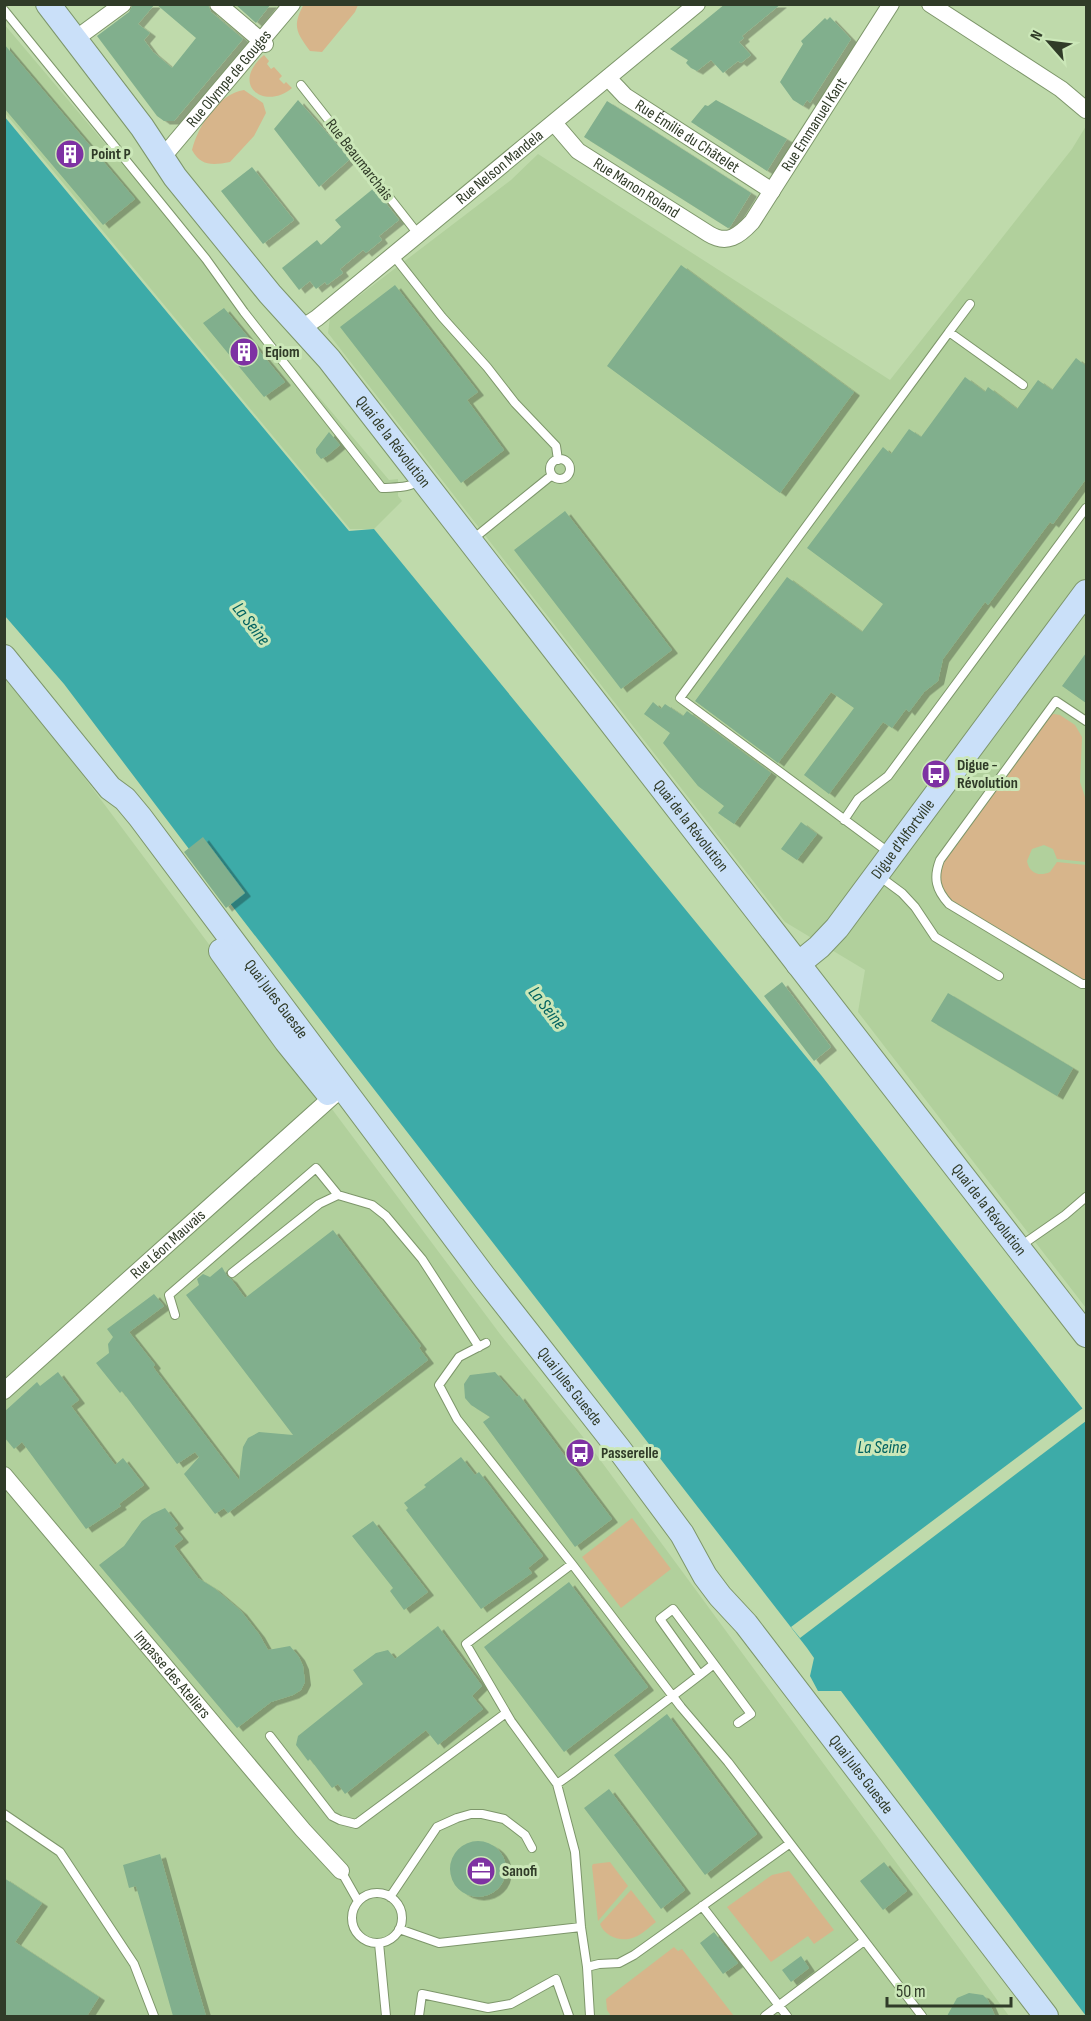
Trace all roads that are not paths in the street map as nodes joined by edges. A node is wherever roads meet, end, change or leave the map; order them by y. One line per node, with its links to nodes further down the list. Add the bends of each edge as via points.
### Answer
1 (123, 4): 9 (street)
2 (218, 4): 10 (street)
3 (292, 4): 10 (street, Rue Olympe de Gouges)
4 (697, 4): 11 (street, Rue Nelson Mandela)
5 (891, 4): 17 (street, Rue Emmanuel Kant)
6 (930, 4): 13 (street, via 1061,88)
7 (56, 8): 9 (main road, Quai de la Révolution)
8 (4, 10): 27 (lane, via 206,259 382,488 413,486)
9 (74, 40): 15 (main road, Quai de la Révolution)
10 (263, 43): 16 (street, Rue Olympe de Gouges)
11 (608, 78): 14 (street, Rue Nelson Mandela); 17 (street, Rue Émilie du Châtelet, via 625,96)
12 (301, 85): 18 (lane, Rue Beaumarchais)
13 (1086, 110)
14 (554, 123): 18 (street, Rue Nelson Mandela); 19 (street, Rue Manon Roland, via 578,151 713,237)
15 (142, 127): 16 (main road, Quai de la Révolution); 22 (main road, Quai de la Révolution, via 175,177)
16 (167, 152): 22 (main road, Quai de la Révolution, via 278,287)
17 (772, 191): 19 (street, Rue Emmanuel Kant, via 747,226)
18 (418, 234): 20 (street, Rue Nelson Mandela)
19 (729, 239)
20 (393, 255): 22 (street, Rue Nelson Mandela); 25 (lane, via 514,403 556,447)
21 (970, 304): 23 (lane)
22 (297, 323): 27 (main road, Quai de la Révolution)
23 (949, 332): 24 (lane); 33 (lane, via 680,698)
24 (1023, 385)
25 (558, 460): 26 (lane, via 550,468); 26 (lane, via 568,463 570,473 562,479)
26 (552, 476): 29 (lane)
27 (422, 478): 29 (main road, Quai de la Révolution)
28 (1086, 508): 33 (lane, via 888,776 858,799)
29 (471, 541): 36 (main road, Quai de la Révolution)
30 (1086, 592): 34 (main road, Digue d'Alfortville)
31 (4, 657): 39 (main road, Quai Jules Guesde, via 110,788 124,819 285,1041)
32 (1086, 721): 38 (lane, via 1056,701 935,872 938,890 949,904)
33 (844, 820): 34 (lane)
34 (892, 854): 35 (main road, Digue d'Alfortville)
35 (877, 874): 36 (main road, Digue d'Alfortville, via 831,936); 37 (lane, via 909,900 935,937)
36 (798, 964): 42 (main road, Quai de la Révolution)
37 (999, 976)
38 (1086, 984)
39 (338, 1093): 46 (street, Rue Léon Mauvais); 77 (main road, Quai Jules Guesde, via 516,1342 603,1448 668,1545 778,1682); 78 (main road, Quai Jules Guesde, via 619,1449 682,1534 715,1590 753,1633)
40 (338, 1195): 43 (lane, via 319,1204); 44 (lane, via 316,1168 169,1295); 48 (lane, via 372,1205 386,1216 422,1258 482,1345 459,1357 439,1385 457,1419)
41 (1086, 1197): 42 (lane)
42 (1019, 1247): 45 (main road, Quai de la Révolution)
43 (232, 1273)
44 (175, 1315)
45 (1086, 1335)
46 (4, 1391)
47 (4, 1475): 59 (street, Impasse des Ateliers)
48 (572, 1564): 51 (lane); 52 (lane, via 466,1644)
49 (714, 1664): 50 (lane); 50 (lane, via 674,1609 660,1619); 53 (lane, via 751,1714)
50 (700, 1675): 51 (lane)
51 (673, 1696): 55 (lane); 57 (lane)
52 (506, 1713): 54 (lane, via 356,1824 332,1816); 55 (lane)
53 (738, 1723)
54 (270, 1736)
55 (557, 1784): 63 (lane, via 575,1852)
56 (4, 1814): 69 (lane, via 60,1852 134,1964)
57 (789, 1844): 62 (lane); 65 (lane)
58 (532, 1848): 60 (lane, via 525,1835 504,1819 482,1814 457,1818 437,1827)
59 (341, 1871): 61 (lane)
60 (390, 1897): 61 (lane, via 374,1893); 64 (lane, via 402,1915)
61 (358, 1901): 66 (lane, via 352,1917 356,1933 362,1939)
62 (702, 1906): 67 (lane, via 619,1963); 68 (lane)
63 (581, 1927): 64 (lane, via 439,1943); 67 (lane)
64 (399, 1929): 66 (lane)
65 (864, 1941): 68 (lane); 76 (lane)
66 (379, 1943): 70 (lane)
67 (588, 1966): 73 (lane)
68 (779, 2006): 74 (lane); 75 (lane)
69 (154, 2016)
70 (386, 2016)
71 (419, 2016): 72 (lane, via 422,1994 488,2008 511,2004 556,1979)
72 (568, 2016)
73 (590, 2016)
74 (765, 2016)
75 (787, 2016)
76 (922, 2016)
77 (1026, 2016)
78 (1046, 2016)

